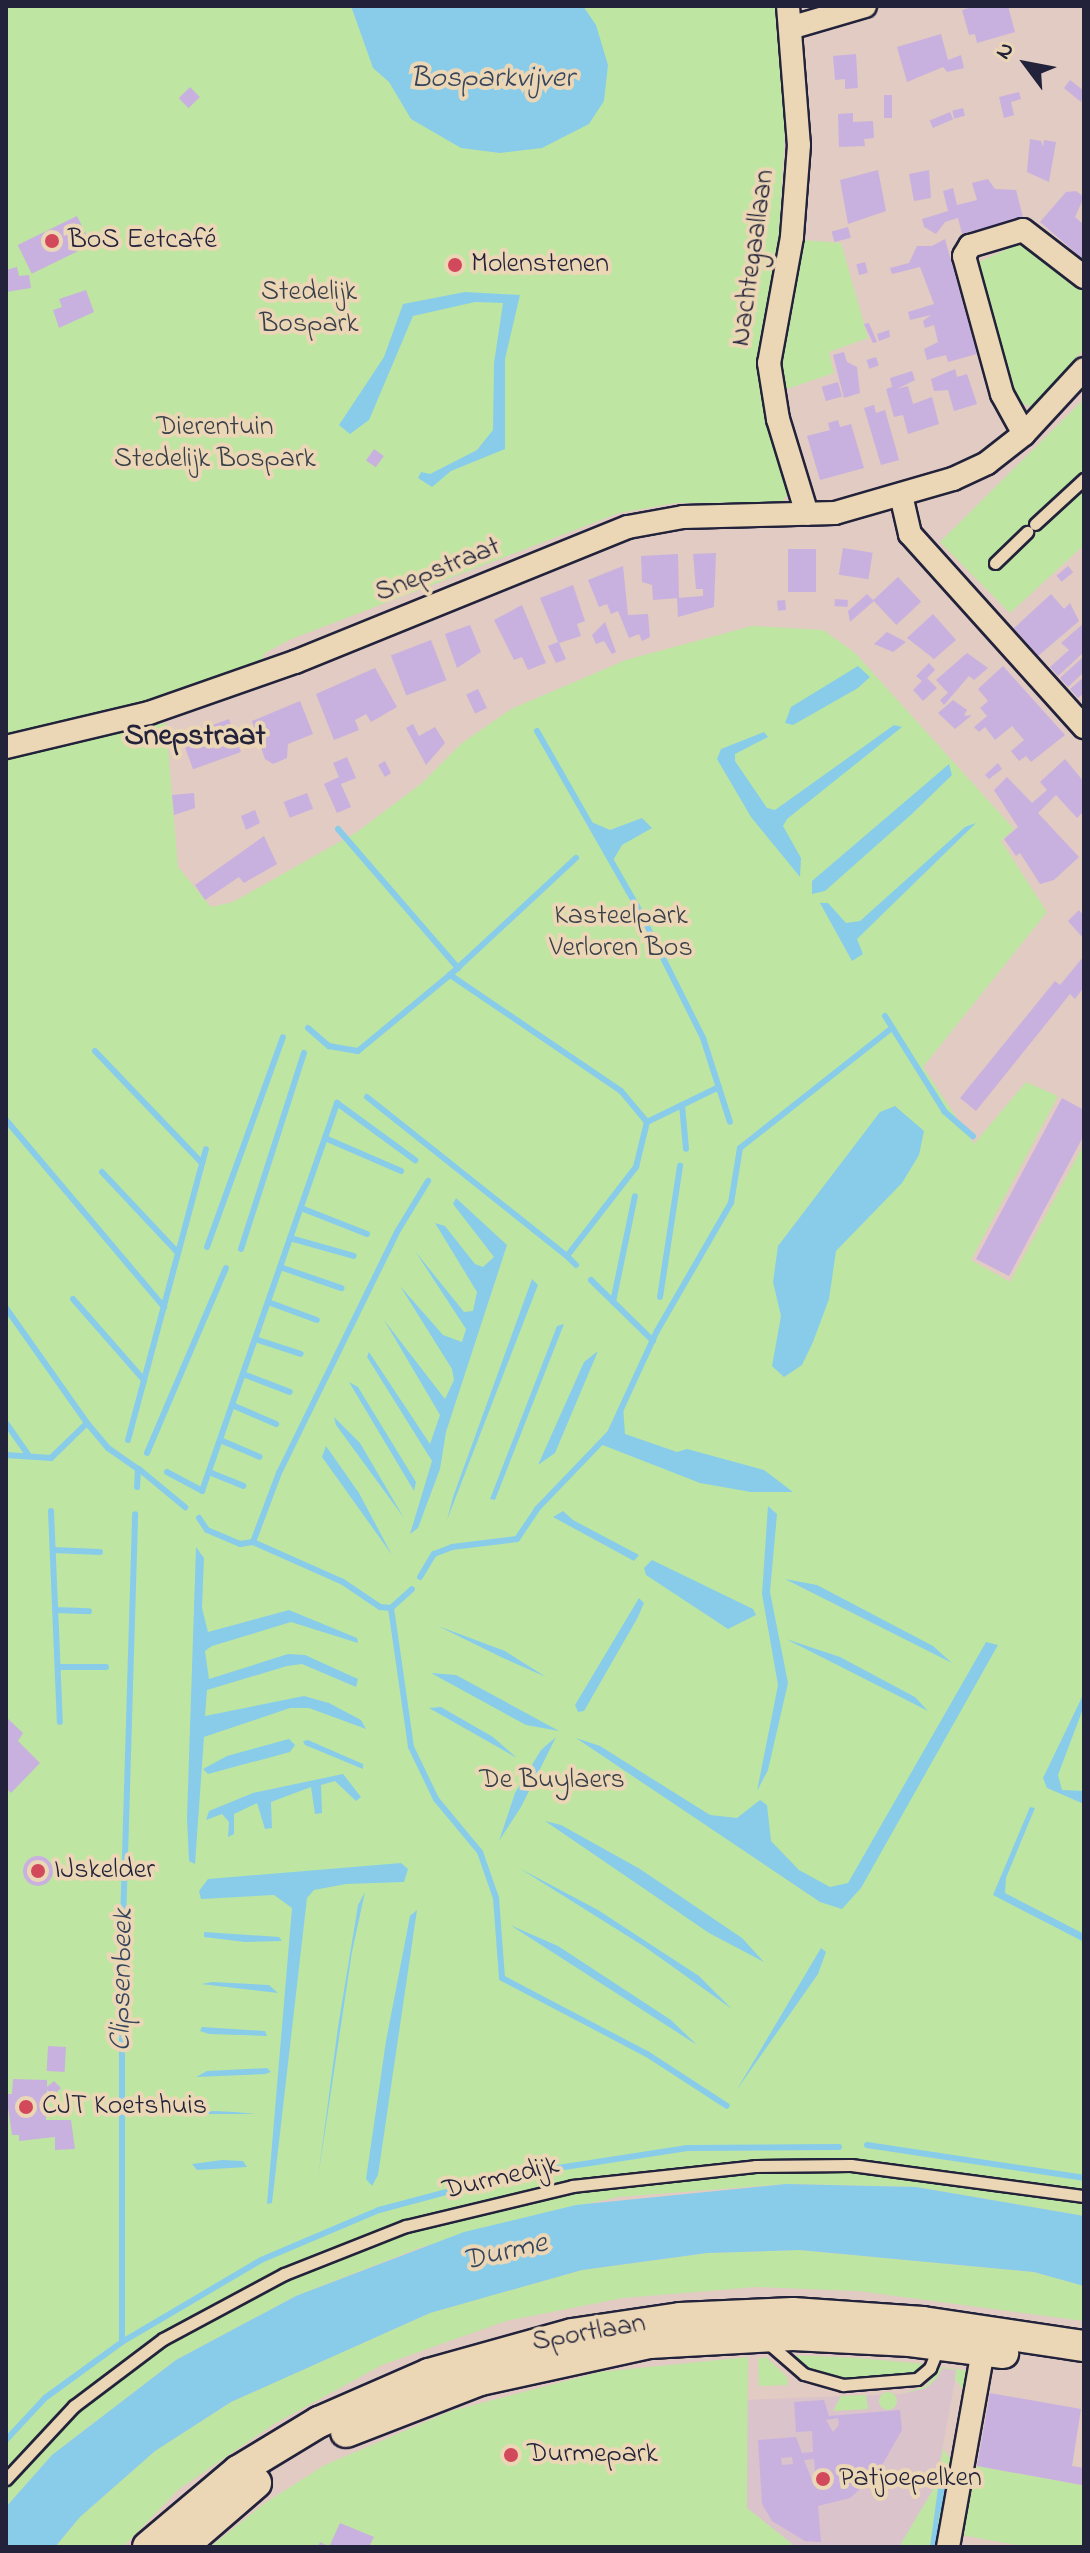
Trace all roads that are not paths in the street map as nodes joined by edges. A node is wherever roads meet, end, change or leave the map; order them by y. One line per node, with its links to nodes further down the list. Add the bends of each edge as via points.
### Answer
1 (865, 6): 2 (street)
2 (790, 16): 8 (street, Nachtegaallaan, via 799,148 791,245 769,363 778,419)
3 (1084, 277): 5 (street, via 1023,230 970,246 964,256 1002,394)
4 (1084, 369): 5 (street, Snepstraat)
5 (1024, 434): 7 (street, Snepstraat, via 987,463)
6 (1084, 479): 9 (lane)
7 (901, 495): 8 (street, Snepstraat, via 835,513); 10 (street, via 910,534)
8 (807, 514): 11 (street, Snepstraat, via 683,517 628,527 295,662 149,713)
9 (995, 563)
10 (1084, 727)
11 (6, 747)
12 (1084, 2196): 18 (lane, Durmedijk, via 851,2165 755,2166 572,2186 406,2226 284,2274 163,2339 74,2406)
13 (761, 2336): 14 (main road, Sportlaan, via 853,2336); 14 (lane, via 804,2374 843,2385 917,2379 930,2368); 19 (main road, Sportlaan, via 603,2350 435,2394 309,2450 241,2494)
14 (939, 2345): 16 (main road, Sportlaan)
15 (1084, 2346): 19 (main road, Sportlaan, via 936,2323 822,2314 715,2315 586,2332 487,2356 386,2391 283,2441)
16 (983, 2350): 17 (main road, Sportlaan); 21 (street)
17 (1084, 2366)
18 (6, 2479)
19 (192, 2536): 20 (main road, Sportlaan)
20 (148, 2547)
21 (948, 2547)

